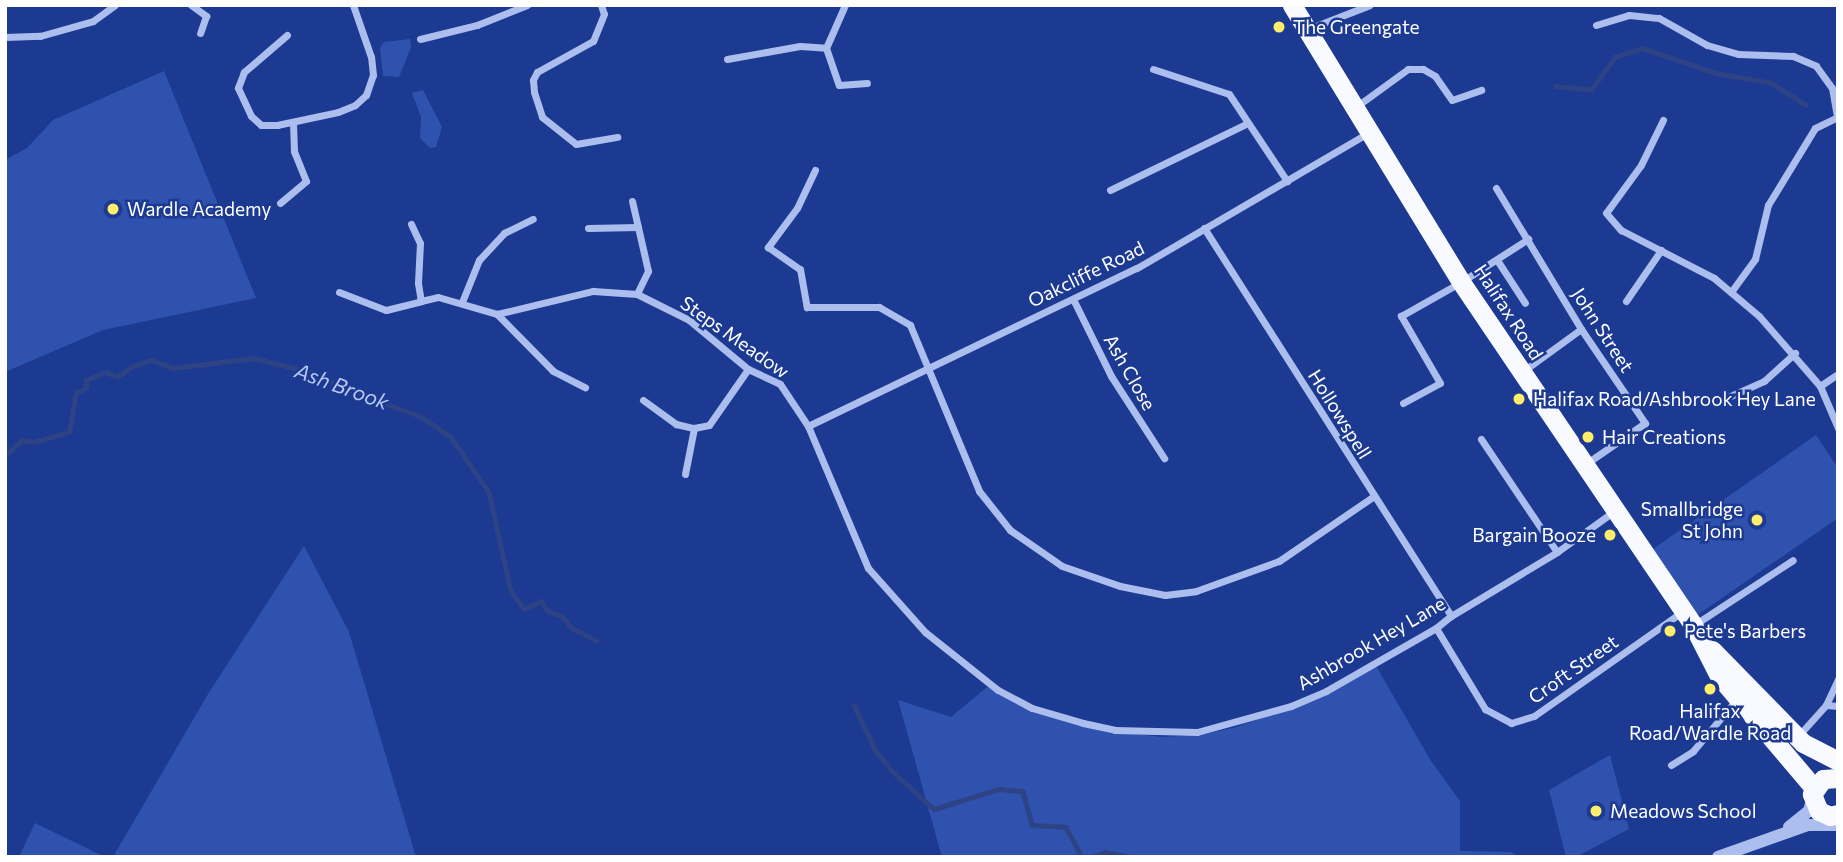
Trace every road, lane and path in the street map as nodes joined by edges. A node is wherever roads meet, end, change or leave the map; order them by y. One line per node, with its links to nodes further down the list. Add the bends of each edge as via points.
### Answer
1 (115, 5): 13 (street, via 93,22 40,36)
2 (191, 5): 11 (street, via 206,16)
3 (353, 5): 23 (street, via 371,57 373,75 366,94 338,112)
4 (527, 5): 14 (street, via 477,25)
5 (601, 5): 26 (street, via 604,14 593,41 537,72 534,92 542,117 576,144)
6 (845, 5): 15 (street)
7 (1292, 5): 10 (highway, Halifax Road)
8 (1370, 5): 10 (street)
9 (1596, 24): 21 (street, via 1629,15 1659,18 1707,45 1738,54 1793,57 1816,66 1832,88)
10 (1304, 30): 20 (highway, Halifax Road)
11 (200, 33)
12 (287, 35): 23 (street, via 244,72 238,88 251,116 261,125)
13 (5, 37)
14 (420, 39)
15 (826, 48): 16 (street, via 800,46); 18 (street, via 839,85)
16 (727, 59)
17 (1153, 69): 24 (street, via 1229,94)
18 (867, 83)
19 (1481, 90): 20 (street, via 1452,100 1435,76 1423,69 1408,69)
20 (1354, 109): 25 (highway, Halifax Road)
21 (1837, 117): 43 (street, via 1815,128 1768,205 1755,258)
22 (1663, 120): 39 (street, via 1641,165 1606,213 1621,230)
23 (293, 122): 32 (street, via 294,151 306,181)
24 (1248, 123): 28 (street); 30 (street)
25 (1369, 133): 28 (street, Oakcliffe Road); 41 (highway, Halifax Road)
26 (617, 137)
27 (815, 170): 53 (street, via 797,208 768,247 800,270 807,307 879,307 910,325)
28 (1287, 181): 37 (street, Oakcliffe Road)
29 (1496, 188): 38 (street, John Street)
30 (1110, 190)
31 (632, 201): 35 (street)
32 (280, 204)
33 (533, 219): 48 (street, via 505,233 479,260)
34 (411, 223): 47 (street, via 420,243)
35 (638, 227): 36 (street); 44 (street, via 648,271)
36 (588, 228)
37 (1204, 228): 45 (street, Oakcliffe Road); 69 (street, Hollowspell)
38 (1528, 239): 40 (street); 51 (street, John Street)
39 (1661, 250): 43 (street); 46 (street)
40 (1497, 260): 41 (street); 49 (street)
41 (1461, 282): 55 (highway, Halifax Road); 61 (street, via 1401,316 1440,383)
42 (339, 292): 47 (street, via 386,310)
43 (1731, 292): 52 (street)
44 (637, 294): 50 (street, Steps Meadow, via 590,291); 54 (street, Steps Meadow, via 689,320)
45 (1073, 299): 53 (street, Oakcliffe Road); 66 (street, Ash Close, via 1111,376)
46 (1626, 301)
47 (421, 302): 48 (street, via 438,297)
48 (462, 302): 50 (street)
49 (1525, 303)
50 (497, 314): 58 (street, via 552,371)
51 (1581, 329): 55 (street); 67 (street, John Street, via 1645,423)
52 (1795, 354): 57 (street); 59 (street, via 1764,381)
53 (927, 368): 62 (street, Oakcliffe Road); 69 (street, via 979,491 1010,530 1062,566 1120,586 1166,595 1227,582 1279,561)
54 (748, 369): 62 (street, Steps Meadow, via 780,384); 63 (street, via 709,425)
55 (1521, 372): 67 (highway, Halifax Road)
56 (1838, 374): 57 (street)
57 (1820, 386): 64 (street)
58 (585, 387)
59 (1726, 398)
60 (643, 400): 63 (street, via 676,424)
61 (1403, 403)
62 (808, 426): 75 (street, Ashbrook Hey Lane, via 868,568 925,632 998,691 1032,708 1115,730 1197,732 1261,716 1326,691)
63 (694, 428): 68 (street)
64 (1838, 428)
65 (1481, 439): 71 (street)
66 (1164, 458)
67 (1583, 466): 70 (highway, Halifax Road)
68 (685, 474)
69 (1374, 496): 73 (street, Hollowspell)
70 (1614, 511): 71 (street, Ashbrook Hey Lane); 74 (highway, Halifax Road)
71 (1557, 552): 73 (street, Ashbrook Hey Lane)
72 (1793, 560): 74 (street, Croft Street)
73 (1451, 616): 75 (street, Ashbrook Hey Lane)
74 (1692, 624): 75 (street, Croft Street, via 1534,716 1511,723 1485,709); 77 (highway, Halifax Road, via 1719,676); 80 (highway, Halifax Road)
75 (1436, 628)
76 (1838, 679): 78 (street)
77 (1738, 699): 81 (highway, Halifax Road); 82 (street, via 1693,751)
78 (1826, 705): 79 (street); 80 (street)
79 (1838, 706)
80 (1800, 740): 81 (street); 83 (highway, Halifax Road)
81 (1783, 752): 83 (highway, Halifax Road)
82 (1671, 765)
83 (1828, 801): 84 (street); 84 (street)
84 (1780, 833): 85 (street)
85 (1718, 857)

